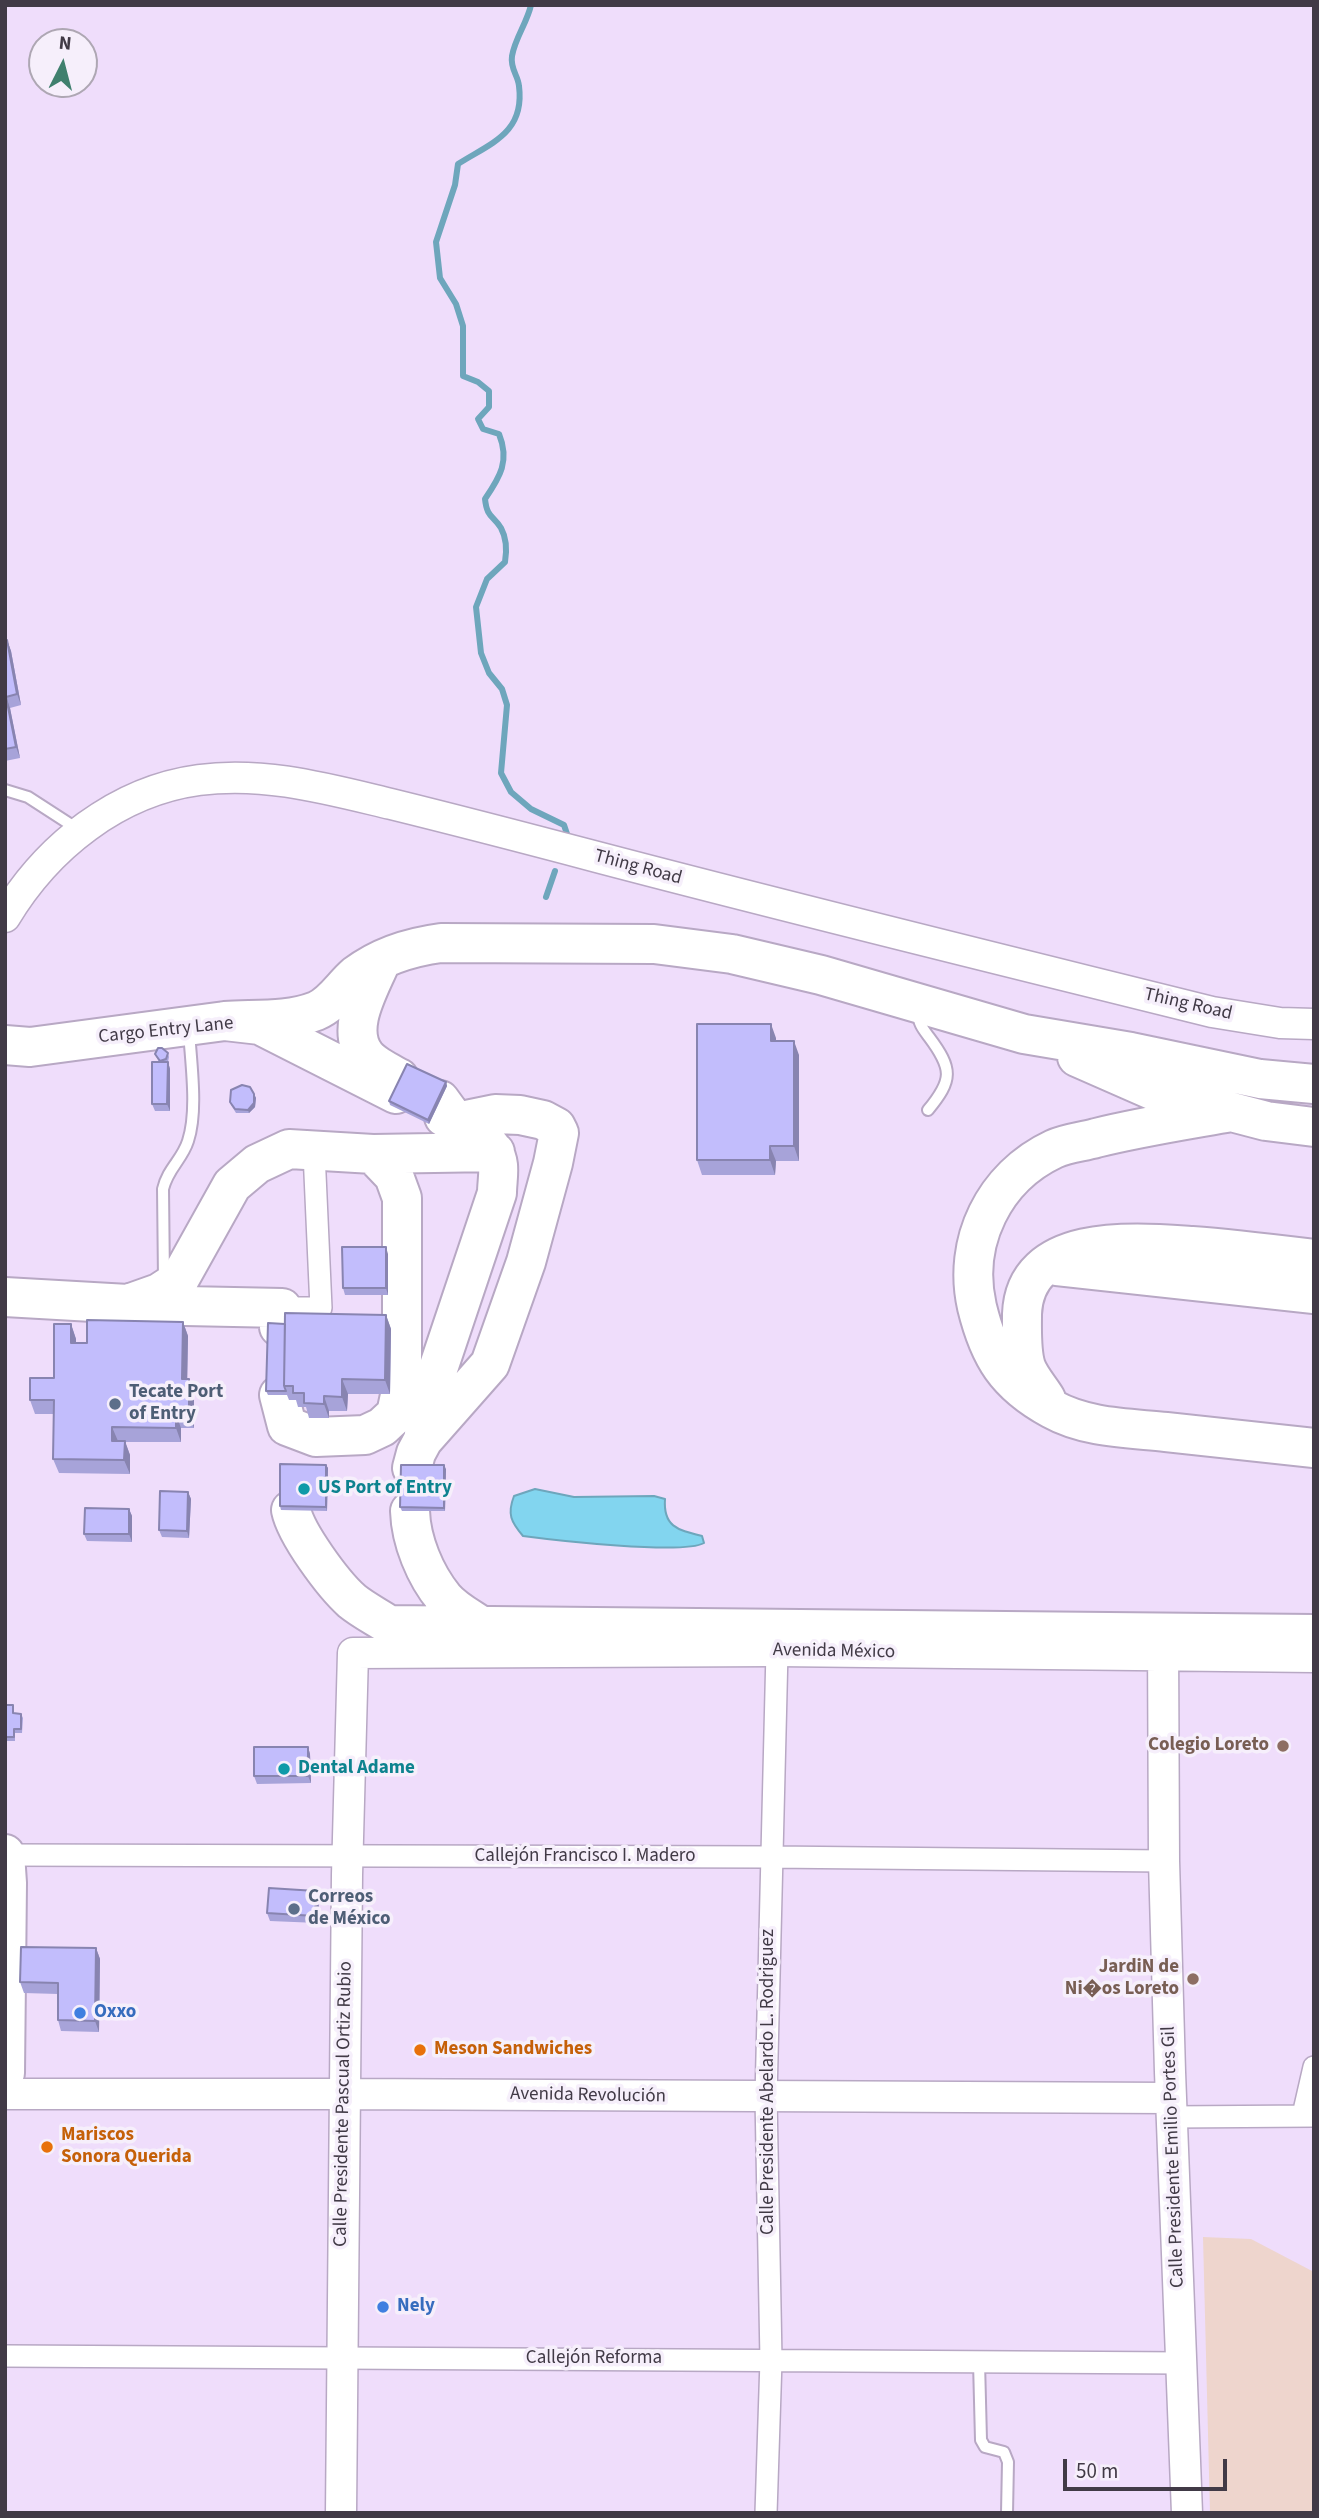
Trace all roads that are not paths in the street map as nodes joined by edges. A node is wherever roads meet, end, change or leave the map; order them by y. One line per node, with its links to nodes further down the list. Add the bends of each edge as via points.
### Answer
1 (5, 790): 2 (lane, via 28,797)
2 (80, 831): 3 (street, Thing Road, via 47,860); 7 (street, Thing Road, via 114,809 183,783 256,778 293,782 1212,1012)
3 (5, 917)
4 (381, 961): 5 (highway, via 410,947 441,943 654,944 732,954); 6 (highway, via 357,975 317,1011); 6 (highway, Cargo Entry Lane, via 362,1007 359,1044 367,1058 399,1087 260,1025)
5 (919, 1003): 8 (highway); 11 (lane, via 921,1026 947,1065 948,1074 946,1085)
6 (207, 1023): 9 (highway, Cargo Entry Lane, via 30,1047); 19 (lane, via 193,1123 185,1151 166,1175 163,1189)
7 (1314, 1024)
8 (1024, 1034): 10 (highway, via 1260,1079); 12 (highway, via 1159,1093)
9 (5, 1045)
10 (1314, 1083)
11 (928, 1110)
12 (1231, 1112): 13 (highway); 25 (highway, via 1056,1148 1009,1181 985,1215 974,1248 974,1291 985,1340 1011,1380)
13 (1314, 1127)
14 (314, 1152): 16 (highway); 19 (highway, via 289,1150 257,1164 232,1185 179,1280); 23 (street, via 321,1308)
15 (495, 1152): 15 (highway, via 477,1133 444,1112 520,1115 556,1127 553,1163 526,1262 490,1364 422,1459 433,1384 497,1193); 16 (highway)
16 (373, 1154): 24 (highway, via 394,1175 402,1198 402,1386 396,1414 382,1427 308,1458 287,1426)
17 (1314, 1259): 18 (highway, via 1130,1242 1084,1247)
18 (1045, 1265): 20 (highway); 25 (highway, via 1030,1282 1022,1304 1021,1329 1027,1368)
19 (164, 1290): 22 (highway)
20 (1314, 1294)
21 (5, 1297): 22 (highway)
22 (128, 1304): 23 (highway)
23 (281, 1317)
24 (279, 1395)
25 (1053, 1410): 26 (highway, via 1089,1423)
26 (1314, 1448)
27 (302, 1511): 29 (highway, via 336,1549 388,1625)
28 (420, 1511): 29 (highway, via 434,1530 449,1568 468,1589)
29 (480, 1625): 31 (highway)
30 (1314, 1634): 31 (highway)
31 (1163, 1645): 32 (street, Avenida México); 34 (street, Avenida México); 38 (street, Calle Presidente Emilio Portes Gil)
32 (777, 1651): 33 (street, Avenida México); 37 (street, Calle Presidente Abelardo L. Rodriguez)
33 (354, 1653): 36 (street, Calle Presidente Pascual Ortiz Rubio)
34 (1314, 1657)
35 (6, 1854): 36 (street, Callejón Francisco I. Madero); 40 (highway)
36 (348, 1856): 37 (street, Callejón Francisco I. Madero); 42 (street, Calle Presidente Pascual Ortiz Rubio)
37 (771, 1857): 38 (street, Callejón Francisco I. Madero); 43 (street, Calle Presidente Abelardo L. Rodriguez)
38 (1164, 1861): 44 (street, Calle Presidente Emilio Portes Gil)
39 (1314, 2067): 45 (street)
40 (5, 2073)
41 (5, 2094): 42 (street, Avenida Revolución)
42 (344, 2094): 43 (street, Avenida Revolución); 47 (street, Calle Presidente Pascual Ortiz Rubio)
43 (766, 2097): 44 (street, Avenida Revolución); 48 (street, Calle Presidente Abelardo L. Rodriguez)
44 (1171, 2107): 45 (street); 50 (street, Calle Presidente Emilio Portes Gil)
45 (1308, 2115)
46 (5, 2356): 47 (street, Callejón Reforma)
47 (341, 2358): 48 (street, Callejón Reforma); 51 (street, Calle Presidente Pascual Ortiz Rubio)
48 (771, 2360): 49 (street, Callejón Reforma); 52 (street, Calle Presidente Abelardo L. Rodriguez)
49 (979, 2362): 50 (street, Callejón Reforma); 53 (lane, via 981,2440 985,2447 1004,2452 1008,2462)
50 (1183, 2363): 54 (street, Calle Presidente Emilio Portes Gil)
51 (341, 2513)
52 (766, 2513)
53 (1007, 2513)
54 (1187, 2513)

